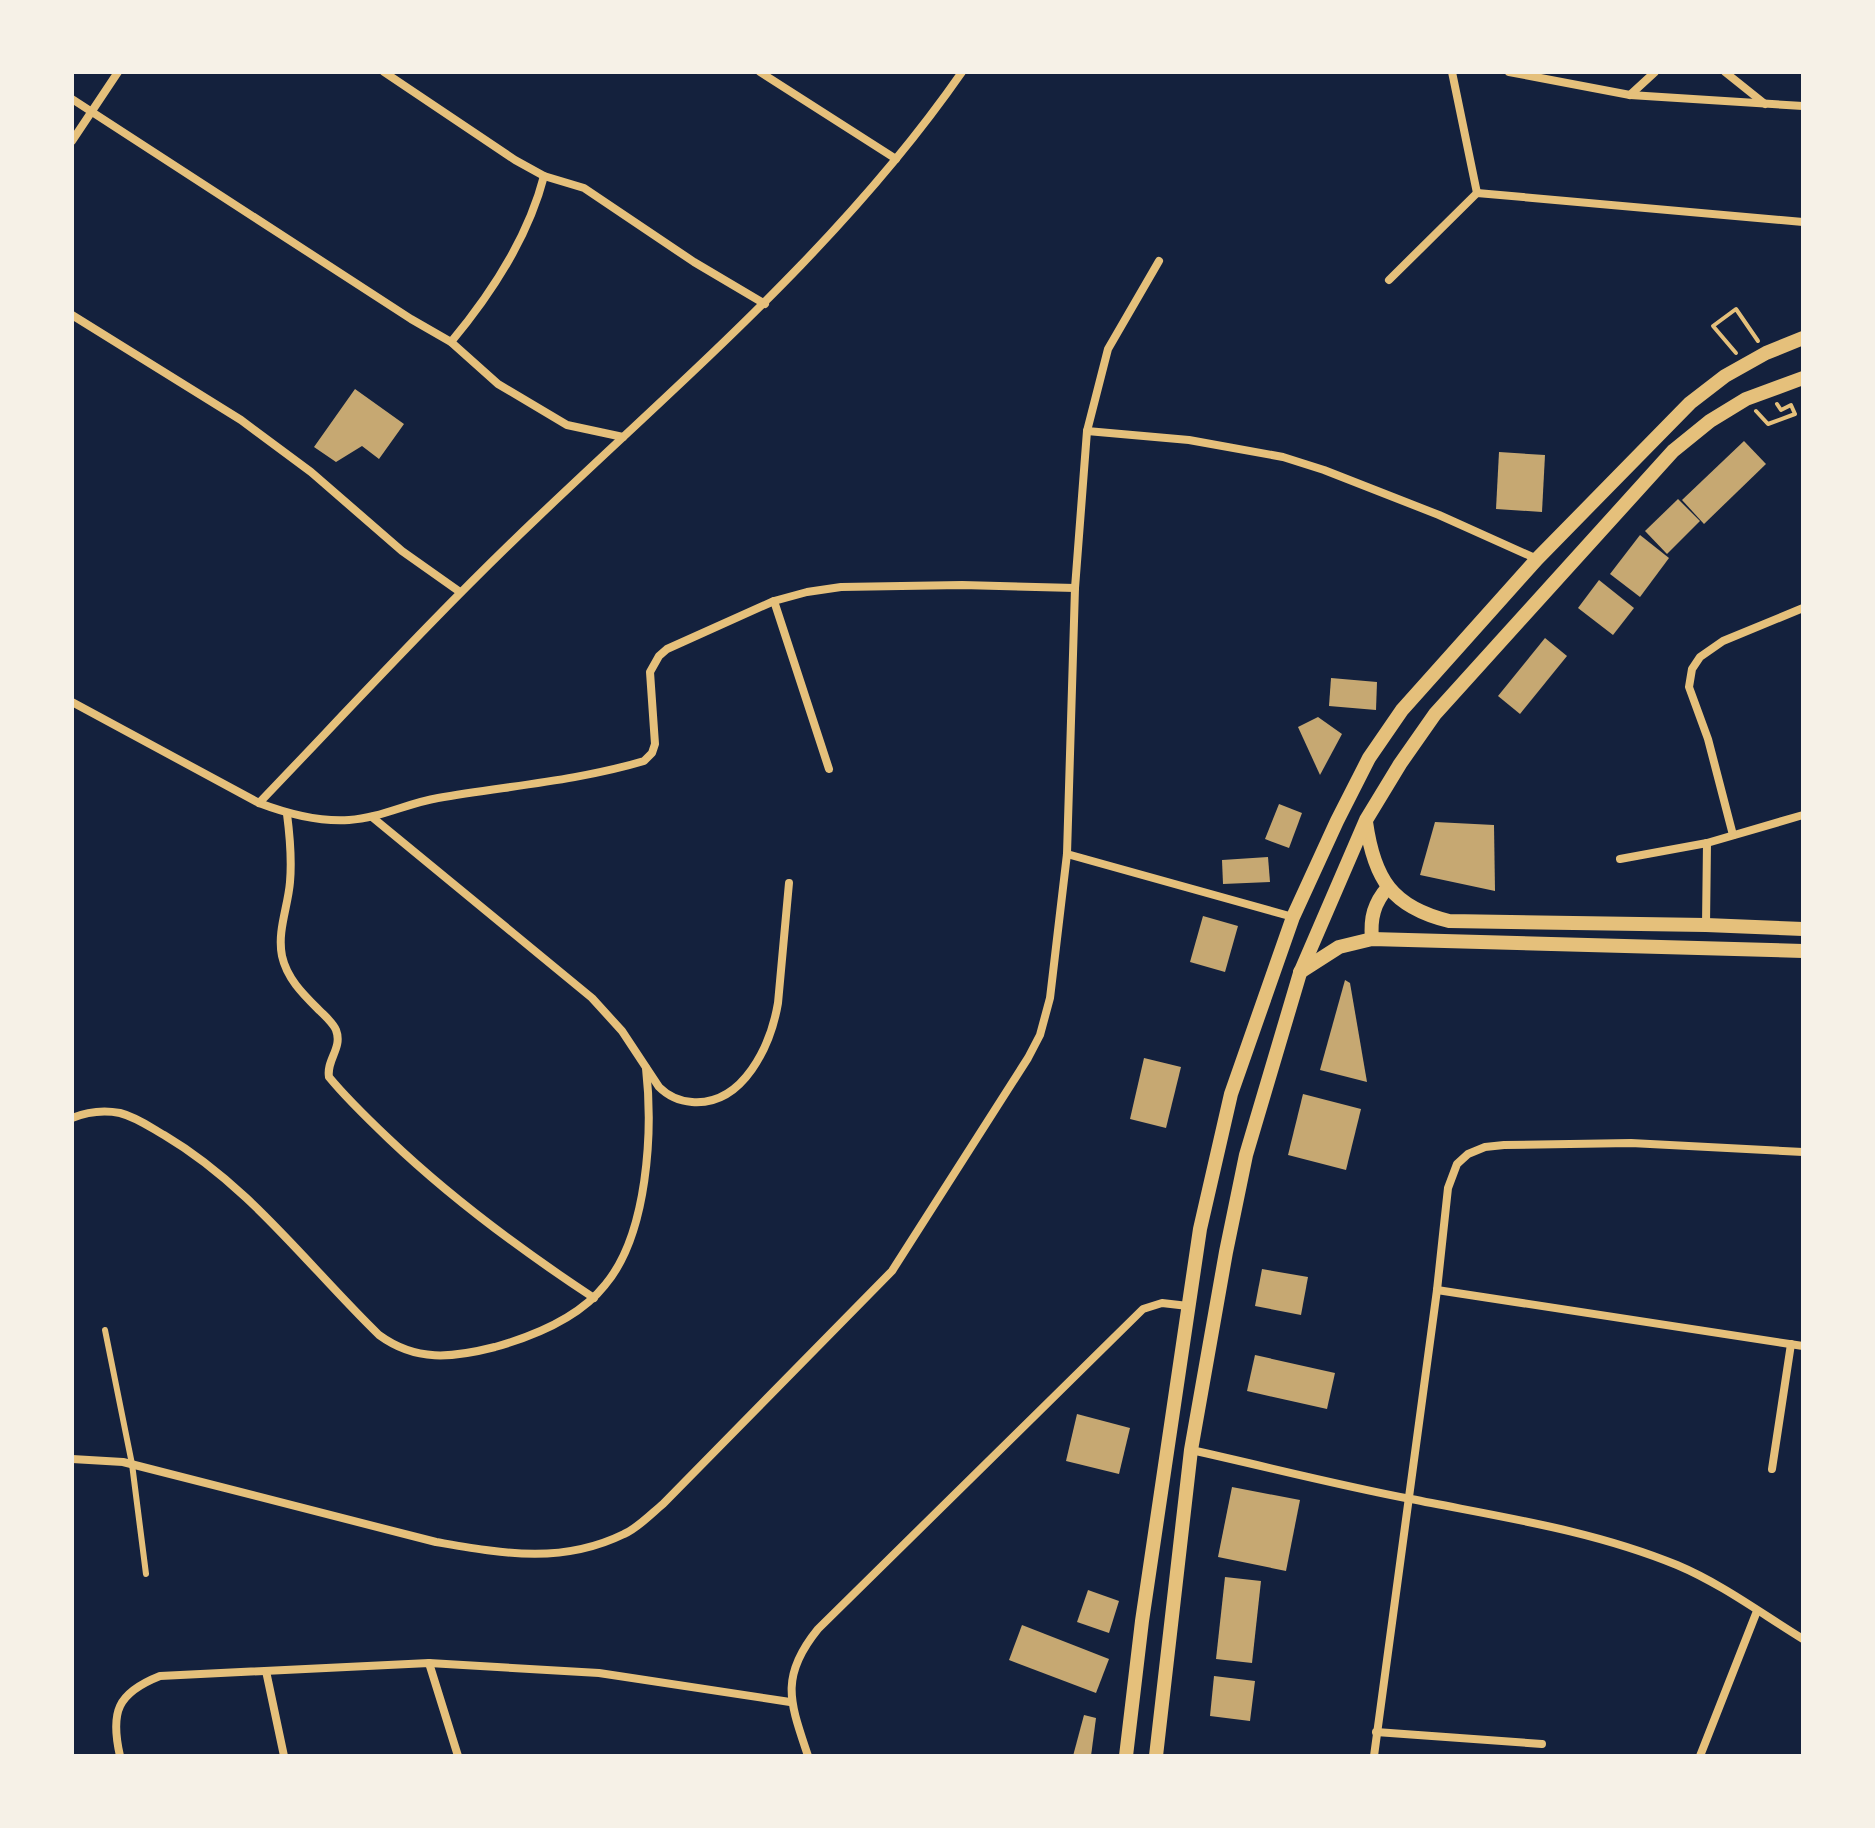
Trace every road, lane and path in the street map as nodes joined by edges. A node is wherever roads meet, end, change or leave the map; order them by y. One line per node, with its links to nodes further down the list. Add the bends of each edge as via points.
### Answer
1 (118, 72): 13 (street)
2 (384, 72): 16 (street)
3 (760, 72): 15 (street)
4 (962, 72): 15 (street)
5 (1452, 72): 17 (street)
6 (1509, 72): 9 (street)
7 (1655, 72): 9 (street)
8 (1725, 72): 11 (street)
9 (1630, 95): 11 (street)
10 (72, 99): 13 (street)
11 (1766, 104): 12 (street)
12 (1803, 106)
13 (93, 112): 14 (street); 25 (street)
14 (72, 141)
15 (896, 159): 21 (street)
16 (544, 176): 21 (street, via 584,188); 25 (street, via 516,250)
17 (1477, 193): 18 (street); 20 (street)
18 (1803, 222)
19 (1159, 261): 30 (street, via 1108,349)
20 (1389, 280)
21 (765, 304): 31 (street)
22 (72, 315): 34 (street, via 241,420)
23 (1713, 326): 26 (path, via 1736,309)
24 (1803, 338): 26 (street)
25 (451, 342): 31 (street, via 498,384 567,425)
26 (1766, 353): 32 (street, via 1690,403)
27 (1803, 378): 43 (street, via 1746,399 1673,451 1435,714)
28 (1781, 410): 29 (path, via 1791,405 1795,414)
29 (1768, 424)
30 (1087, 431): 32 (street, via 1189,440 1283,457 1439,515); 33 (street)
31 (623, 437): 34 (street)
32 (1537, 559): 50 (street, via 1402,710 1369,758)
33 (1075, 588): 35 (street, via 841,587); 46 (street)
34 (460, 592): 39 (street)
35 (774, 601): 38 (street); 42 (street, via 659,656 650,672 655,744 644,761 533,785 437,798)
36 (1803, 608): 44 (street, via 1723,641 1692,669 1689,687)
37 (72, 702): 39 (street)
38 (829, 769)
39 (259, 803): 40 (street)
40 (287, 814): 42 (street, via 329,820); 60 (street, via 292,859 282,955 291,979 337,1033 329,1077 448,1192)
41 (1803, 815): 44 (street)
42 (372, 817): 56 (street, via 592,998)
43 (1366, 820): 49 (street, via 1370,853); 55 (street)
44 (1733, 835): 45 (street)
45 (1707, 843): 47 (street); 51 (street)
46 (1067, 854): 50 (street); 67 (street, via 1050,998 1040,1035 892,1271 663,1504 626,1534 556,1555 481,1550)
47 (1620, 859)
48 (789, 883): 56 (street, via 775,1020 754,1067 730,1091 697,1103 666,1094)
49 (1388, 887): 51 (street, via 1415,911 1457,922); 53 (street, via 1373,910)
50 (1293, 917): 61 (street, via 1231,1094)
51 (1706, 925): 52 (street)
52 (1803, 929)
53 (1372, 939): 54 (street); 55 (street, via 1339,947)
54 (1803, 951)
55 (1300, 973): 65 (street, via 1246,1155)
56 (646, 1068): 60 (street, via 649,1133 640,1198 624,1254)
57 (72, 1118): 60 (street, via 91,1112 130,1116 184,1147 257,1205 369,1325 403,1350 440,1357 478,1351 545,1328)
58 (1803, 1152): 59 (street, via 1631,1143 1485,1147 1468,1154 1451,1176)
59 (1437, 1290): 63 (street); 69 (street)
60 (594, 1298)
61 (1188, 1306): 75 (street, via 1162,1303 1143,1309 829,1617 798,1658); 82 (street)
62 (105, 1330): 67 (lane)
63 (1791, 1344): 64 (street); 68 (street)
64 (1803, 1346)
65 (1191, 1450): 69 (street); 83 (street)
66 (72, 1459): 67 (street)
67 (132, 1464): 70 (lane)
68 (1772, 1469)
69 (1408, 1499): 71 (street, via 1524,1520 1633,1548 1680,1566); 76 (street)
70 (146, 1574)
71 (1757, 1611): 72 (street); 85 (street)
72 (1803, 1639)
73 (429, 1663): 74 (street); 75 (street, via 599,1673); 80 (street)
74 (266, 1671): 78 (street, via 160,1676 141,1683 115,1714); 79 (street)
75 (790, 1702): 81 (street)
76 (1376, 1732): 77 (street); 84 (street)
77 (1542, 1744)
78 (120, 1756)
79 (284, 1756)
80 (458, 1756)
81 (808, 1756)
82 (1126, 1756)
83 (1156, 1756)
84 (1374, 1756)
85 (1700, 1756)

